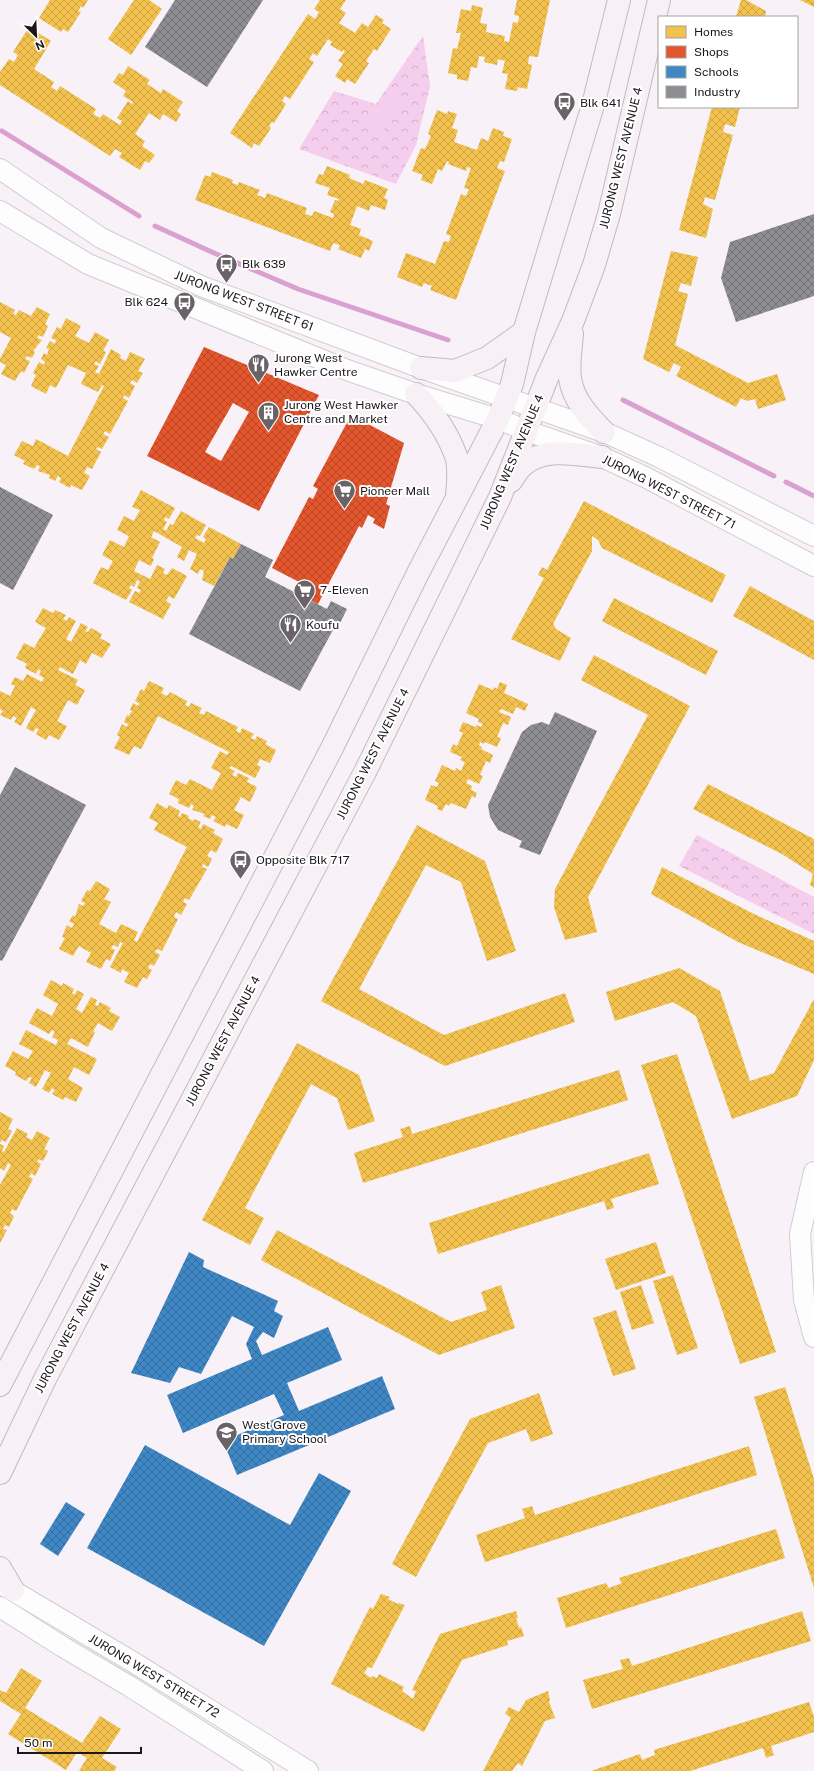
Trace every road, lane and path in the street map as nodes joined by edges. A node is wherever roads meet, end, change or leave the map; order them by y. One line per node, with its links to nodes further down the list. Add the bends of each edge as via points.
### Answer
1 (619, 0): 6 (main road, via 593,105)
2 (659, 0): 5 (main road, JURONG WEST AVENUE 4, via 609,214 594,265)
3 (0, 169): 7 (street, JURONG WEST STREET 61, via 101,238 145,260 201,286)
4 (0, 211): 8 (street, JURONG WEST STREET 61, via 88,264 347,370)
5 (572, 321): 10 (main road, JURONG WEST AVENUE 4); 13 (main road, via 570,378 578,401 589,418)
6 (524, 332): 7 (main road, via 493,354 455,371); 9 (main road, via 512,384)
7 (422, 368): 9 (street, JURONG WEST STREET 61)
8 (416, 394): 11 (street, JURONG WEST STREET 61); 15 (main road, via 434,413 456,457)
9 (506, 397): 10 (street, JURONG WEST STREET 71); 11 (main road)
10 (536, 408): 12 (main road, JURONG WEST AVENUE 4); 13 (street, JURONG WEST STREET 71)
11 (498, 419): 12 (street, JURONG WEST STREET 71); 15 (main road)
12 (527, 432): 14 (street, JURONG WEST STREET 71); 16 (main road, JURONG WEST AVENUE 4)
13 (604, 432): 17 (street, JURONG WEST STREET 71)
14 (602, 457): 16 (main road, via 556,452 539,456 522,466); 18 (street, JURONG WEST STREET 71)
15 (458, 497): 21 (main road, via 332,748)
16 (500, 497): 22 (main road, JURONG WEST AVENUE 4, via 366,770 45,1379)
17 (814, 536)
18 (814, 566)
19 (814, 1172): 20 (street, via 800,1234 804,1300)
20 (814, 1336)
21 (0, 1385)
22 (0, 1473)
23 (0, 1568): 24 (main road)
24 (4, 1593): 25 (street, JURONG WEST STREET 72, via 63,1647); 26 (street, JURONG WEST STREET 72, via 133,1662)
25 (263, 1771)
26 (308, 1771)

